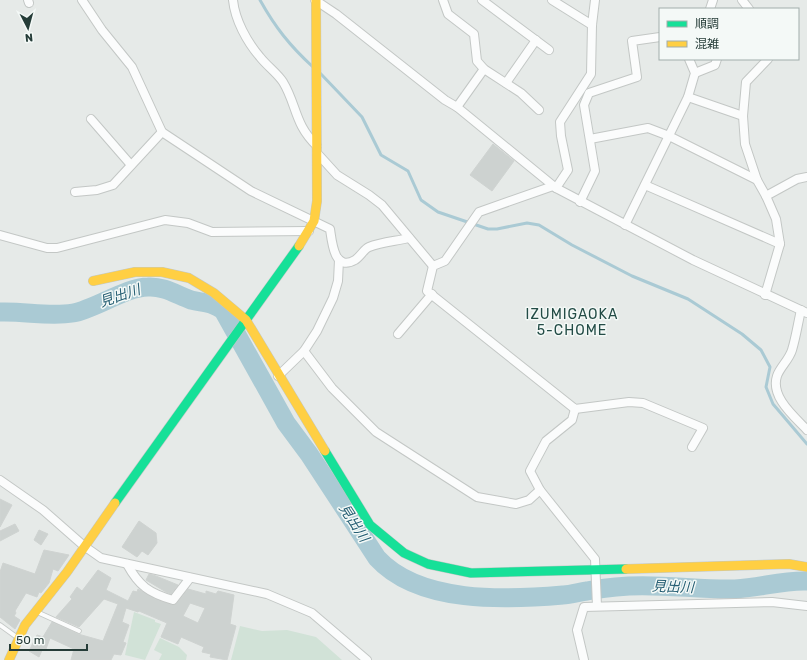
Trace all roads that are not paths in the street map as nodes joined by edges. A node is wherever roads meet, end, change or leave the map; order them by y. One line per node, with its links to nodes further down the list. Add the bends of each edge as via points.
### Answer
1 (82, 0): 25 (street, via 132,67)
2 (233, 0): 28 (street, via 234,12 249,42 259,57 282,80 296,116)
3 (316, 0): 21 (street); 28 (street)
4 (442, 0): 17 (street, via 448,14 474,34 477,61)
5 (482, 0): 12 (street)
6 (552, 0): 10 (street)
7 (595, 0): 10 (street)
8 (742, 0): 9 (street)
9 (748, 8)
10 (592, 25): 33 (street, via 591,74 560,122 568,170)
11 (659, 37): 27 (street, via 632,42 637,77 589,93 584,105)
12 (536, 40): 13 (street); 19 (street)
13 (549, 50)
14 (690, 60): 18 (street)
15 (717, 60): 18 (street, via 715,65)
16 (767, 60): 23 (street, via 746,82)
17 (484, 69): 19 (street); 21 (street)
18 (695, 74): 20 (street)
19 (506, 82): 22 (street)
20 (688, 97): 23 (street); 26 (street)
21 (457, 107): 33 (street)
22 (539, 110)
23 (743, 116): 31 (street, via 745,144)
24 (91, 119): 29 (street)
25 (162, 132): 29 (street); 37 (street, via 251,191)
26 (669, 136): 27 (street, via 648,128); 31 (street); 32 (street)
27 (590, 139): 36 (street, via 594,171)
28 (317, 149): 37 (street, via 317,201); 41 (street, via 338,175 382,205)
29 (131, 165): 34 (street, via 113,185 97,190)
30 (807, 177): 35 (street, via 797,179)
31 (757, 180): 35 (street)
32 (645, 185): 38 (street); 42 (street)
33 (554, 187): 36 (street); 44 (street, via 479,212 445,261)
34 (75, 192)
35 (766, 196): 42 (street, via 776,219)
36 (580, 202): 38 (street)
37 (314, 221): 39 (street); 43 (street, via 330,229 333,251)
38 (626, 225): 47 (street)
39 (309, 231): 40 (street, via 212,232 188,223 165,220 57,248 47,248); 49 (street)
40 (0, 235)
41 (409, 238): 43 (street, via 368,247 355,260); 44 (street)
42 (780, 244): 47 (street)
43 (338, 260): 51 (street, via 338,281 333,298)
44 (433, 266): 46 (street, via 427,290)
45 (93, 281): 49 (street, via 125,272 160,271 192,279 204,285)
46 (432, 294): 50 (street); 53 (street)
47 (765, 295): 48 (street)
48 (804, 312): 54 (street, via 792,350 777,375 775,384 778,395 786,407)
49 (246, 320): 52 (street); 58 (street)
50 (398, 334)
51 (304, 351): 52 (street); 57 (street, via 332,388 376,432 477,498 516,504 528,500)
52 (278, 376): 61 (street, via 370,525 385,540 407,555 444,570 471,573)
53 (575, 409): 55 (street, via 629,402 643,403 703,428); 57 (street, via 572,420 546,441 530,471)
54 (807, 430)
55 (692, 447)
56 (0, 480): 58 (street, via 43,510)
57 (540, 490): 61 (street, via 595,560)
58 (84, 546): 59 (street, via 101,558); 65 (street, via 67,572)
59 (127, 564): 62 (street); 62 (street, via 135,580 143,587 173,600)
60 (807, 567): 61 (street, via 789,564)
61 (596, 569): 63 (street)
62 (190, 578): 70 (street, via 267,594 312,613)
63 (597, 606): 64 (street, via 772,602); 71 (street, via 584,607 577,630)
64 (807, 606)
65 (35, 611): 67 (lane); 68 (street)
66 (0, 626): 68 (lane)
67 (79, 631)
68 (18, 638): 69 (street)
69 (9, 660)
70 (367, 660)
71 (584, 660)

